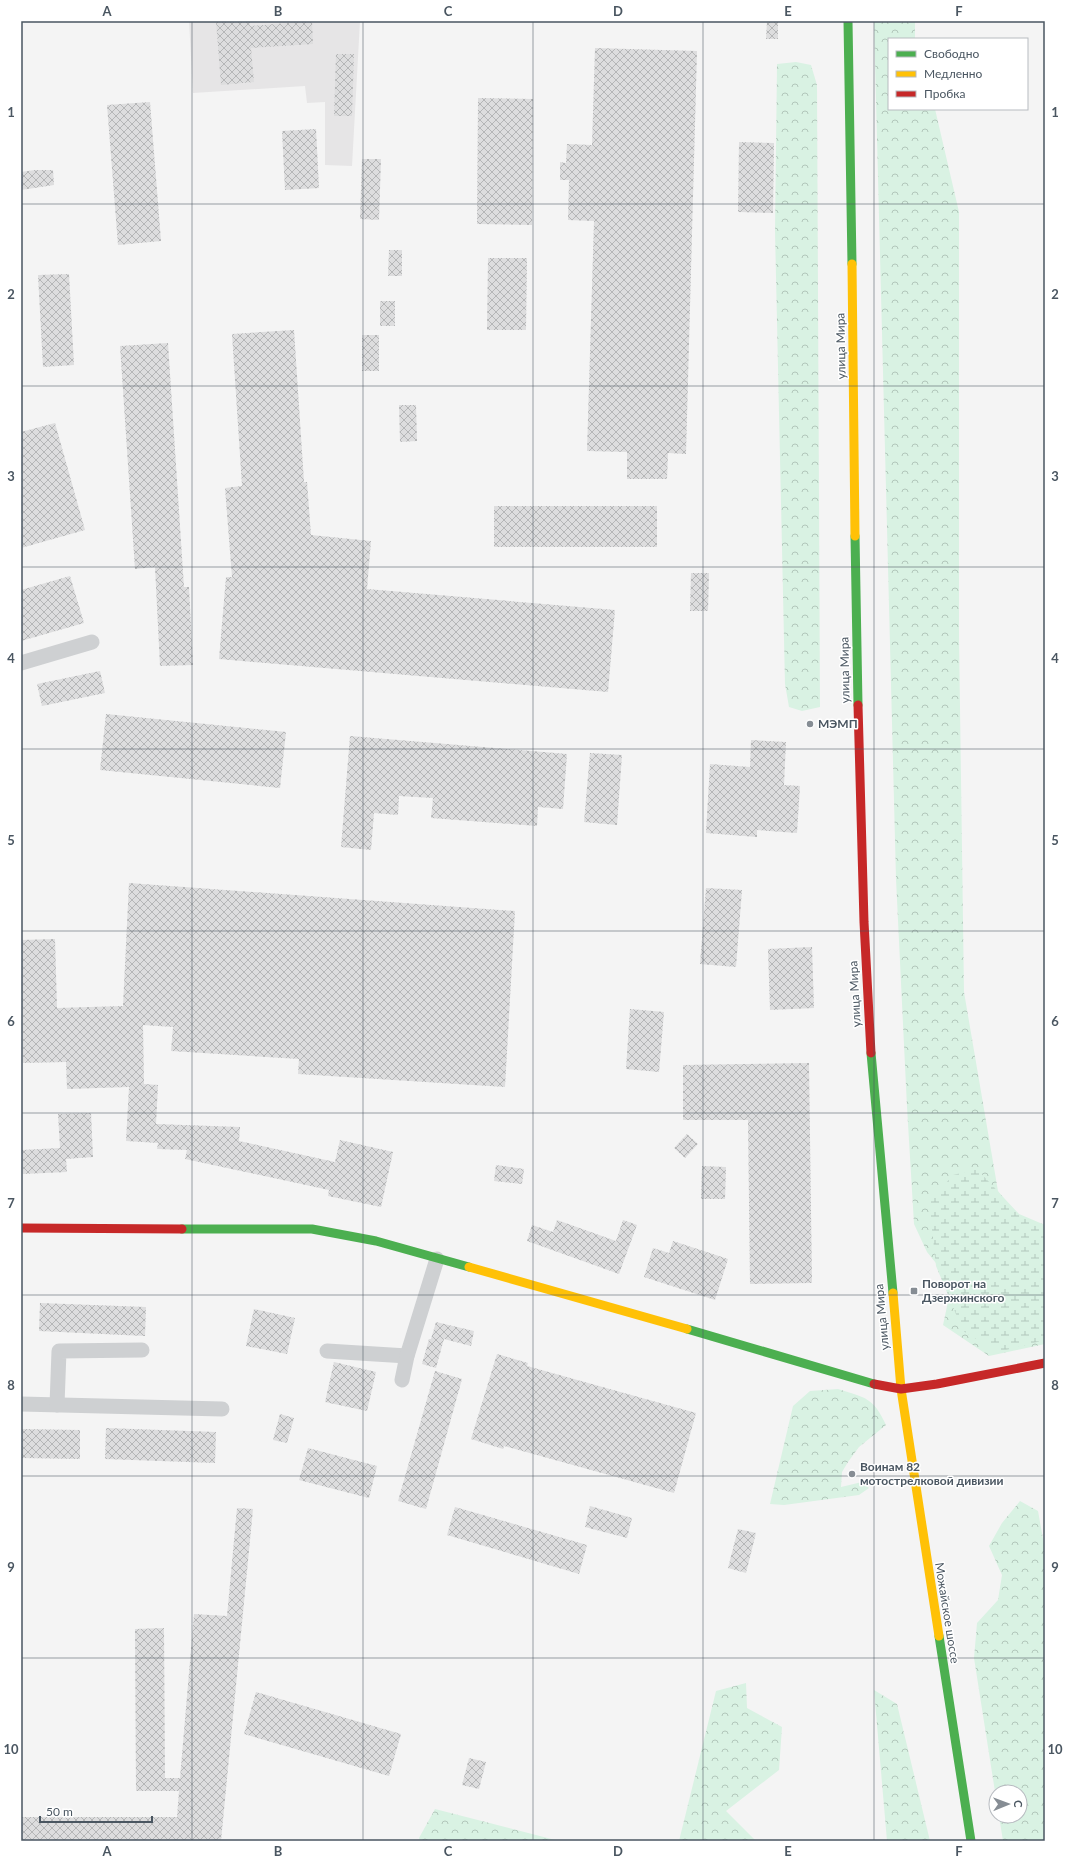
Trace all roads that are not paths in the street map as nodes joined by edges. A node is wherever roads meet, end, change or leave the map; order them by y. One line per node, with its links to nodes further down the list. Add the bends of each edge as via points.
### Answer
1 (848, 21): 11 (main road, улица Мира, via 858,714 864,922 874,1100)
2 (92, 642): 3 (street)
3 (21, 663)
4 (21, 1228): 5 (main road, via 312,1229 376,1241)
5 (437, 1258): 8 (street); 11 (main road, via 857,1379)
6 (142, 1350): 13 (street, via 60,1351)
7 (327, 1351): 8 (street)
8 (407, 1356): 10 (street)
9 (1045, 1363): 11 (main road, via 945,1383)
10 (402, 1380)
11 (900, 1389): 15 (main road, Можайское шоссе)
12 (21, 1404): 13 (street)
13 (57, 1405): 14 (street)
14 (222, 1409)
15 (971, 1841)

